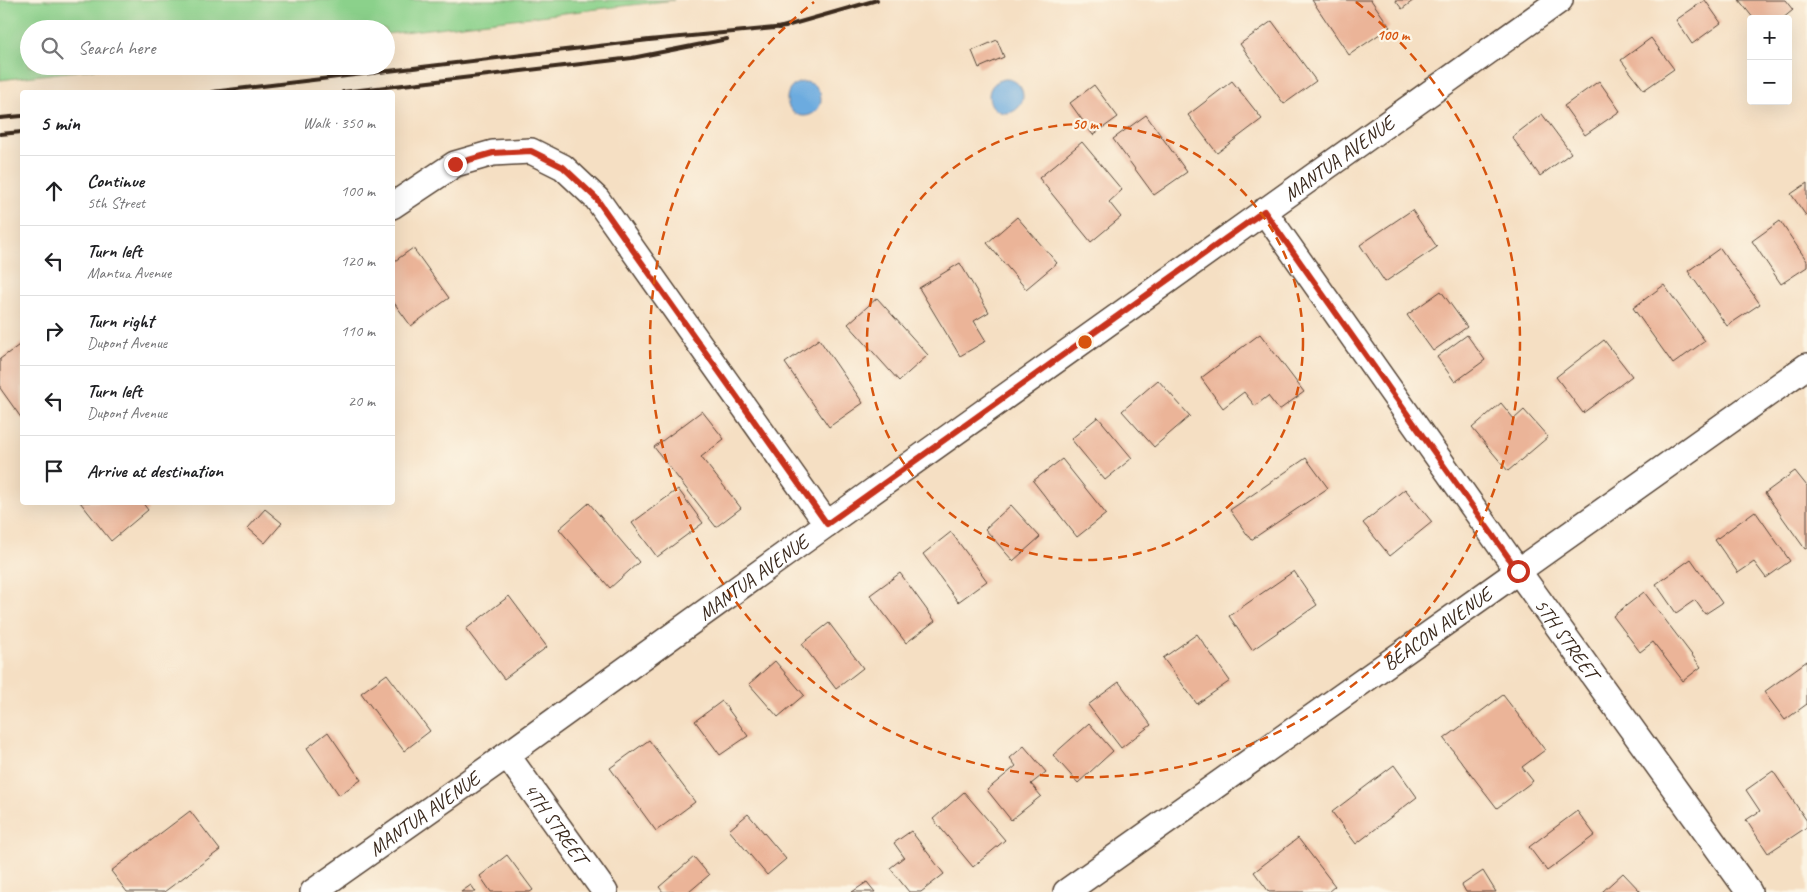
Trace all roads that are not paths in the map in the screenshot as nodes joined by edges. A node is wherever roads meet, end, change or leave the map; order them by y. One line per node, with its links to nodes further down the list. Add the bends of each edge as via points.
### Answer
1 (1560, 0): 3 (street, MANTUA AVENUE)
2 (395, 204): 5 (street, via 455,164 493,153 531,151 563,167 596,198)
3 (1264, 211): 5 (street, MANTUA AVENUE); 6 (street, 5TH STREET)
4 (1807, 366): 6 (street, BEACON AVENUE)
5 (827, 524): 7 (street, MANTUA AVENUE)
6 (1518, 571): 10 (street, BEACON AVENUE); 11 (street, 5TH STREET)
7 (507, 755): 8 (street, MANTUA AVENUE); 9 (street, 4TH STREET)
8 (313, 892)
9 (605, 892)
10 (1066, 892)
11 (1749, 892)

